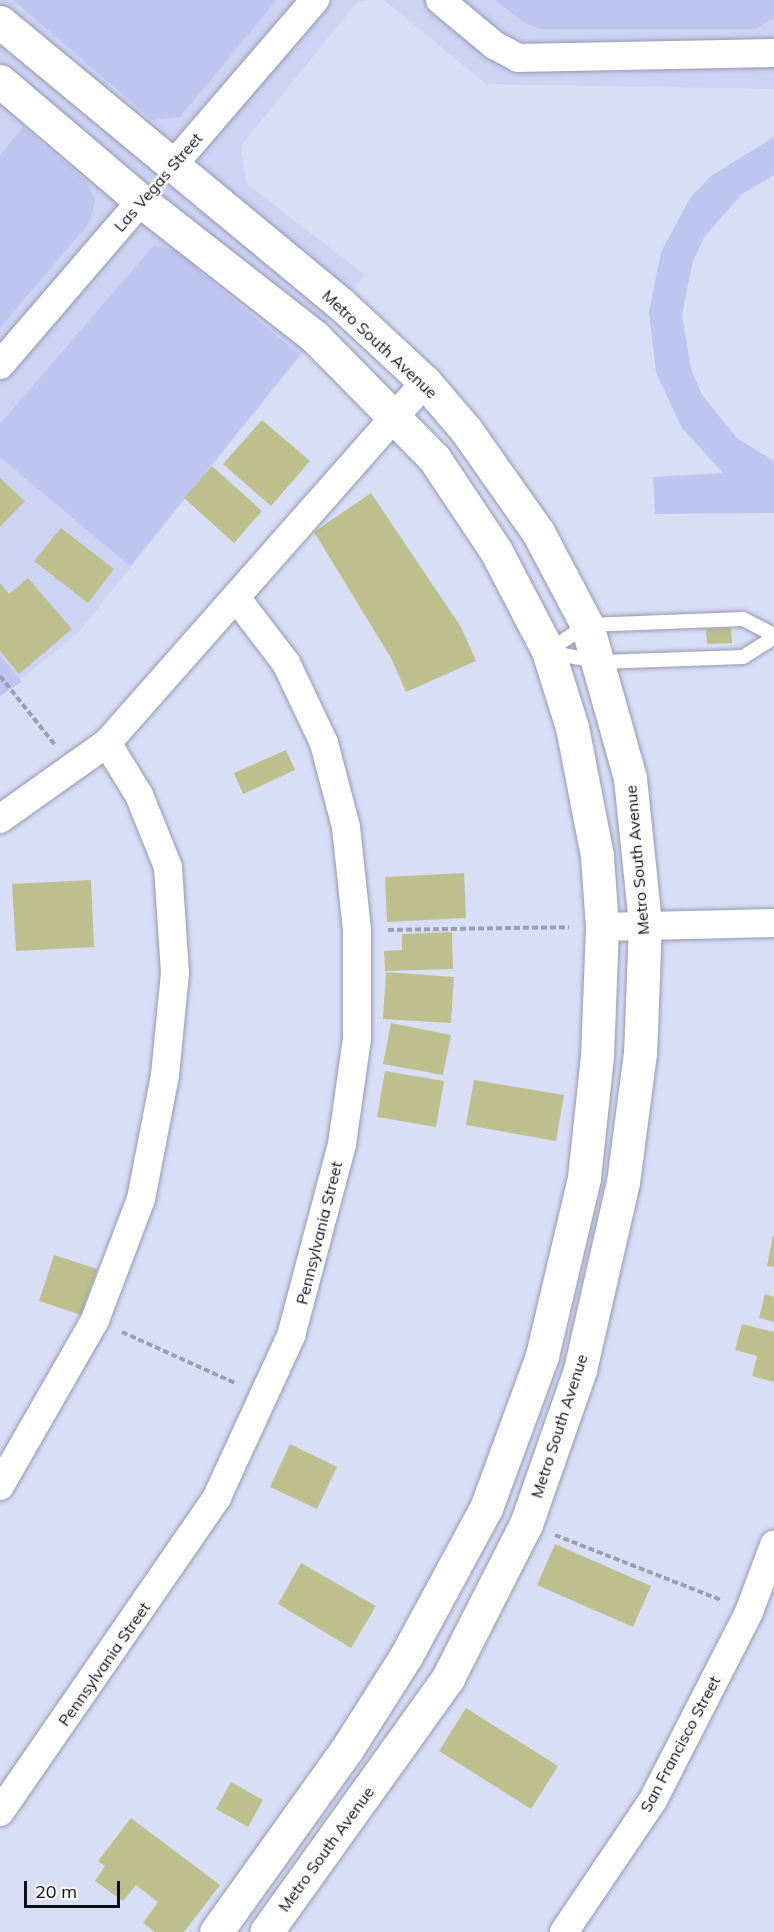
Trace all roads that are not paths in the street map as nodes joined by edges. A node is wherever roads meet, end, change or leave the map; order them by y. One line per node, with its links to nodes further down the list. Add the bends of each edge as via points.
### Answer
1 (315, 0): 6 (street, Las Vegas Street)
2 (440, 0): 4 (street, via 494,45 518,58)
3 (0, 22): 6 (street, Metro South Avenue)
4 (774, 53)
5 (0, 81): 7 (street)
6 (173, 165): 7 (street, Las Vegas Street); 9 (street, Metro South Avenue, via 341,304)
7 (141, 201): 8 (street, Las Vegas Street); 10 (street, via 315,337)
8 (0, 365)
9 (425, 382): 10 (street); 12 (street, Metro South Avenue, via 466,430 537,531)
10 (394, 416): 11 (street); 14 (street, via 434,458 483,531 523,597)
11 (237, 599): 16 (street); 23 (street, Pennsylvania Street, via 286,663 324,743 346,827 357,930 357,1039 342,1144 313,1266 291,1336 217,1497)
12 (587, 626): 13 (lane, via 743,619); 14 (lane); 15 (street, Metro South Avenue)
13 (774, 637): 15 (lane, via 743,657)
14 (548, 651): 15 (lane); 20 (street, via 586,784)
15 (601, 662): 19 (street, Metro South Avenue, via 630,778)
16 (108, 743): 17 (street); 21 (street, via 139,795 168,867 175,973 165,1075 141,1199 95,1320)
17 (0, 819)
18 (774, 923): 19 (street)
19 (645, 924): 20 (street); 25 (street, Metro South Avenue, via 640,1053 623,1182 580,1370 526,1524 448,1678)
20 (602, 927): 24 (street, via 597,1056 584,1178 542,1356 486,1508 406,1656 353,1739)
21 (0, 1486)
22 (774, 1545): 26 (street, San Francisco Street, via 749,1612 653,1800)
23 (0, 1812)
24 (216, 1932)
25 (266, 1932)
26 (564, 1932)

